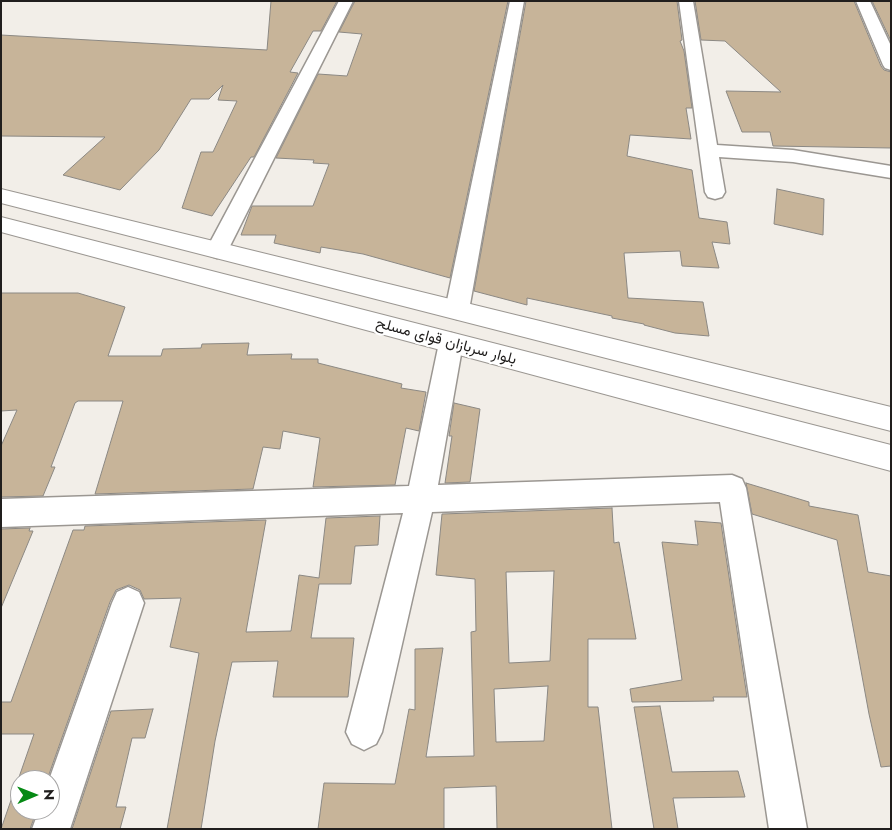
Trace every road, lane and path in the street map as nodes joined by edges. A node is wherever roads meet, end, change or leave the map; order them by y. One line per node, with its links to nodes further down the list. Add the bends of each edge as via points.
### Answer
1 (346, 1): 11 (street)
2 (517, 1): 12 (street)
3 (686, 1): 6 (street)
4 (863, 1): 5 (street)
5 (891, 65)
6 (709, 150): 7 (street, via 793,156); 8 (street)
7 (891, 172)
8 (715, 192)
9 (1, 196): 11 (main road)
10 (1, 224): 13 (main road, بلوار سربازان قوای مسلح)
11 (217, 250): 12 (main road)
12 (457, 310): 14 (main road)
13 (451, 343): 15 (main road, بلوار سربازان قوای مسلح); 16 (street)
14 (891, 419)
15 (891, 458)
16 (421, 498): 17 (street); 19 (street); 21 (street, via 732,488)
17 (1, 512)
18 (128, 604): 20 (street)
19 (364, 732)
20 (52, 829)
21 (788, 829)

